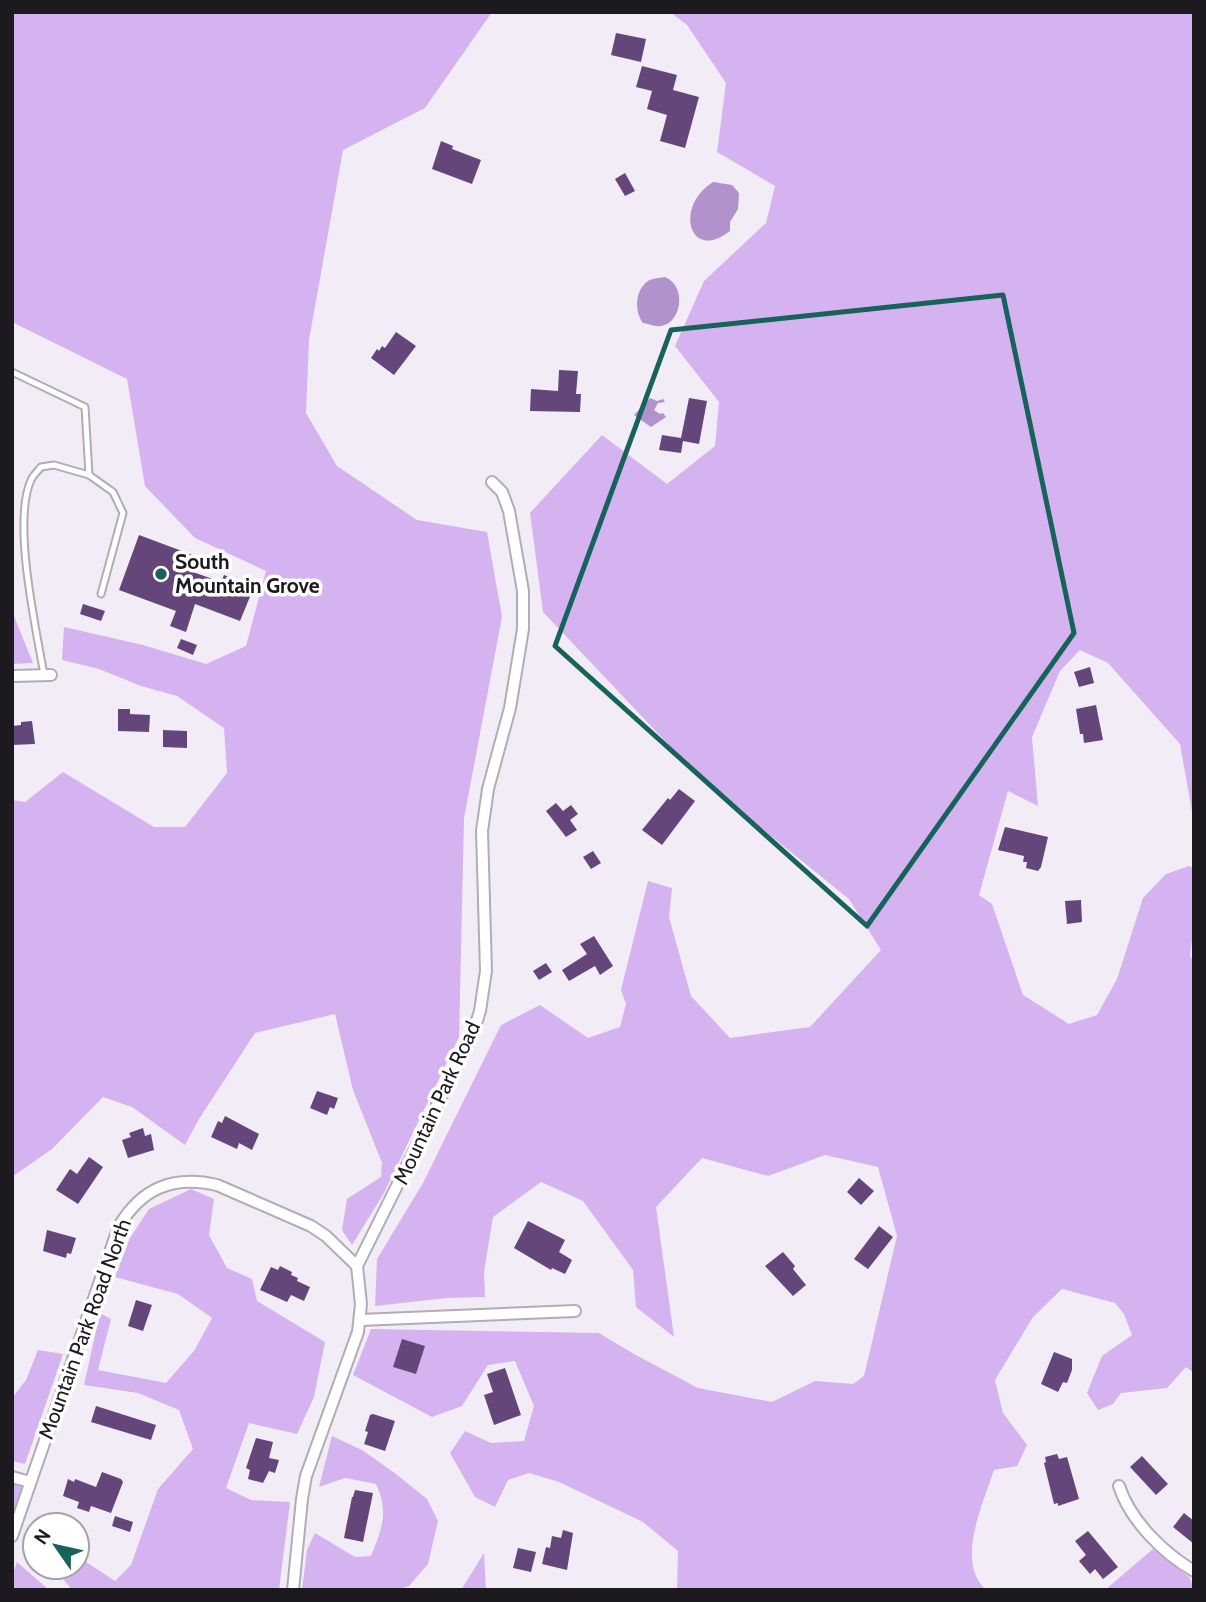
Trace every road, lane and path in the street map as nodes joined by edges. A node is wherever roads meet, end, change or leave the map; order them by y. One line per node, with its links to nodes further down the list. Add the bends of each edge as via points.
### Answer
1 (12, 372): 2 (lane, via 85,407)
2 (89, 475): 4 (lane, via 113,492 123,513); 5 (lane, via 54,465 41,467 31,479 25,508 26,568)
3 (492, 482): 7 (street, Mountain Park Road, via 502,492 509,511 524,600 520,658 484,810 485,988 473,1033)
4 (101, 594)
5 (48, 675): 6 (street)
6 (12, 676)
7 (357, 1266): 9 (street, Mountain Park Road); 11 (street, Mountain Park Road North, via 311,1226 217,1185 185,1181 154,1190 119,1226)
8 (575, 1311): 9 (street)
9 (360, 1320): 15 (street, Mountain Park Road, via 306,1476)
10 (12, 1477): 11 (street)
11 (30, 1482): 13 (street, Mountain Park Road North)
12 (1119, 1486): 14 (street, via 1124,1501 1152,1536)
13 (12, 1536)
14 (1194, 1572)
15 (293, 1590)

